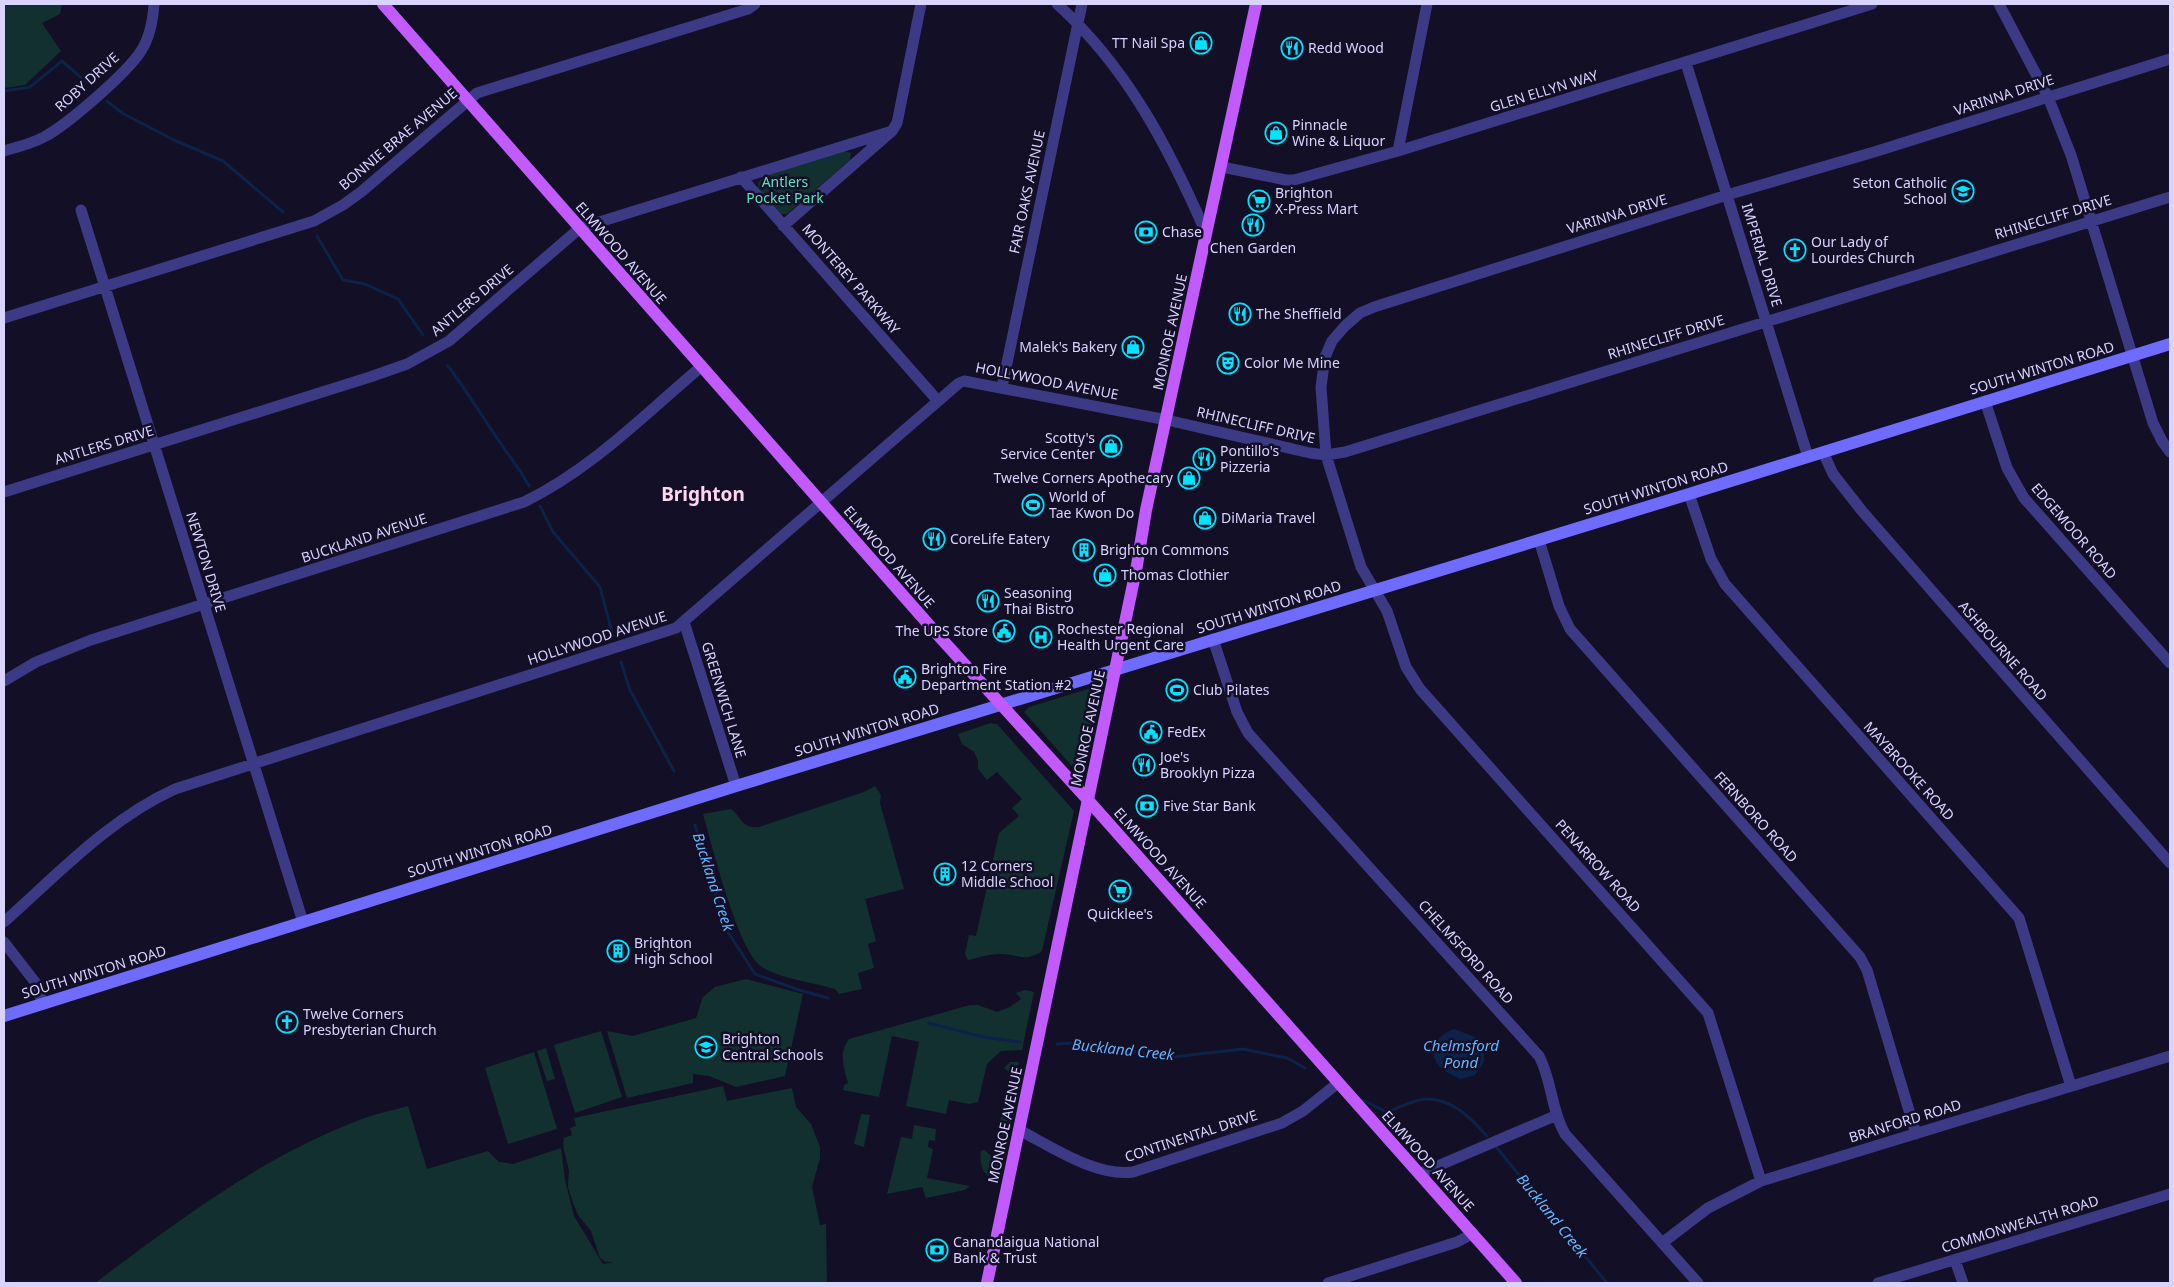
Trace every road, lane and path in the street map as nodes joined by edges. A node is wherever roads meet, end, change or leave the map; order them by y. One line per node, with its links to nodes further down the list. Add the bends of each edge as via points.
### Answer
1 (154, 4): 17 (street, ROBY DRIVE, via 147,38 125,70 50,133)
2 (382, 4): 15 (main road, ELMWOOD AVENUE)
3 (755, 4): 15 (street, BONNIE BRAE AVENUE, via 748,9 477,93)
4 (921, 4): 16 (street, via 897,123)
5 (1058, 4): 11 (street)
6 (1082, 4): 11 (street, FAIR OAKS AVENUE)
7 (1256, 4): 19 (main road, MONROE AVENUE)
8 (1428, 4): 18 (street)
9 (1872, 4): 13 (street, GLEN ELLYN WAY)
10 (1999, 4): 14 (street)
11 (1078, 23): 27 (street, via 1119,72 1149,115); 34 (street, FAIR OAKS AVENUE)
12 (2170, 59): 14 (street, VARINNA DRIVE)
13 (1686, 63): 18 (street, GLEN ELLYN WAY); 21 (street, IMPERIAL DRIVE)
14 (2048, 97): 21 (street, VARINNA DRIVE); 24 (street)
15 (467, 100): 26 (main road, ELMWOOD AVENUE); 28 (street, BONNIE BRAE AVENUE, via 361,192 328,214 299,227)
16 (892, 131): 20 (street, ANTLERS DRIVE); 25 (street)
17 (4, 151)
18 (1398, 151): 19 (street, GLEN ELLYN WAY, via 1291,180)
19 (1222, 167): 27 (main road, MONROE AVENUE)
20 (741, 177): 25 (street, MONTEREY PARKWAY); 26 (street, ANTLERS DRIVE)
21 (1728, 195): 30 (street, IMPERIAL DRIVE); 41 (street, VARINNA DRIVE, via 1360,313 1337,334 1322,370)
22 (2170, 197): 24 (street, RHINECLIFF DRIVE)
23 (81, 210): 28 (street, NEWTON DRIVE)
24 (2092, 221): 30 (street, RHINECLIFF DRIVE); 32 (street)
25 (783, 226): 36 (street, MONTEREY PARKWAY)
26 (580, 228): 33 (main road, ELMWOOD AVENUE); 38 (street, ANTLERS DRIVE, via 435,350 370,377)
27 (1206, 233): 37 (main road, MONROE AVENUE)
28 (105, 286): 29 (street, BONNIE BRAE AVENUE); 38 (street, NEWTON DRIVE)
29 (4, 318)
30 (1766, 321): 41 (street, RHINECLIFF DRIVE, via 1345,452); 42 (street, IMPERIAL DRIVE)
31 (2170, 344): 32 (main road, SOUTH WINTON ROAD)
32 (2134, 355): 35 (main road, SOUTH WINTON ROAD); 40 (street, via 2157,433)
33 (702, 366): 45 (main road, ELMWOOD AVENUE); 48 (street, BUCKLAND AVENUE, via 589,462 551,489 524,502)
34 (1002, 387): 36 (street, HOLLYWOOD AVENUE, via 964,381); 37 (street, HOLLYWOOD AVENUE)
35 (1985, 401): 39 (main road, SOUTH WINTON ROAD); 51 (street, EDGEMOOR ROAD, via 2007,468 2024,498)
36 (938, 402): 45 (street, HOLLYWOOD AVENUE)
37 (1167, 420): 41 (street, RHINECLIFF DRIVE); 52 (main road, MONROE AVENUE)
38 (154, 445): 43 (street, ANTLERS DRIVE); 48 (street, NEWTON DRIVE)
39 (1823, 452): 42 (main road, SOUTH WINTON ROAD); 58 (street, ASHBOURNE ROAD, via 1833,474 1862,511)
40 (2170, 452)
41 (1326, 455): 47 (street, VARINNA DRIVE, via 1361,567)
42 (1808, 457): 44 (main road, SOUTH WINTON ROAD)
43 (4, 492)
44 (1689, 494): 46 (main road, SOUTH WINTON ROAD); 66 (street, MAYBROOKE ROAD, via 1711,559 1729,590 2019,918)
45 (822, 503): 49 (street, HOLLYWOOD AVENUE); 54 (main road, ELMWOOD AVENUE)
46 (1539, 540): 47 (main road, SOUTH WINTON ROAD); 69 (street, FERNBORO ROAD, via 1559,606 1570,629 1860,957 1867,970)
47 (1374, 591): 50 (main road, SOUTH WINTON ROAD); 71 (street, PENARROW ROAD, via 1387,611 1406,667 1420,689 1708,1013)
48 (204, 605): 53 (street, BUCKLAND AVENUE, via 71,647); 55 (street, NEWTON DRIVE)
49 (684, 622): 55 (street, HOLLYWOOD AVENUE, via 668,632); 56 (street, GREENWICH LANE)
50 (1214, 640): 52 (main road, SOUTH WINTON ROAD); 67 (street, CHELMSFORD ROAD, via 1237,712 1248,733 1539,1056)
51 (2170, 663)
52 (1115, 670): 54 (main road, SOUTH WINTON ROAD); 57 (main road, MONROE AVENUE)
53 (4, 681)
54 (1000, 705): 56 (main road, SOUTH WINTON ROAD); 57 (main road, ELMWOOD AVENUE)
55 (253, 764): 59 (street, HOLLYWOOD AVENUE, via 175,789 134,812 106,832); 60 (street, NEWTON DRIVE)
56 (736, 786): 60 (main road, SOUTH WINTON ROAD)
57 (1088, 800): 65 (main road, ELMWOOD AVENUE); 68 (main road, MONROE AVENUE)
58 (2170, 863)
59 (4, 922)
60 (303, 922): 62 (main road, SOUTH WINTON ROAD)
61 (4, 942): 62 (street, via 32,977)
62 (43, 1004): 63 (main road, SOUTH WINTON ROAD)
63 (4, 1016)
64 (2170, 1056): 66 (street, BRANFORD ROAD)
65 (1338, 1083): 68 (street, CONTINENTAL DRIVE, via 1304,1111 1282,1123 1122,1174 1100,1170); 70 (main road, ELMWOOD AVENUE)
66 (2071, 1086): 69 (street, BRANFORD ROAD)
67 (1557, 1115): 70 (street); 74 (street, CHELMSFORD ROAD, via 1572,1141)
68 (1019, 1130): 76 (main road, MONROE AVENUE)
69 (1916, 1134): 71 (street, BRANFORD ROAD)
70 (1419, 1174): 73 (main road, ELMWOOD AVENUE)
71 (1761, 1181): 74 (street, BRANFORD ROAD, via 1708,1208)
72 (2170, 1194): 75 (street, COMMONWEALTH ROAD)
73 (1472, 1234): 77 (street, via 1457,1242); 78 (main road, ELMWOOD AVENUE)
74 (1662, 1243): 79 (street, CHELMSFORD ROAD)
75 (1955, 1260): 80 (street, COMMONWEALTH ROAD); 81 (street)
76 (987, 1283)
77 (1328, 1283)
78 (1516, 1283)
79 (1698, 1283)
80 (1878, 1283)
81 (1963, 1283)

